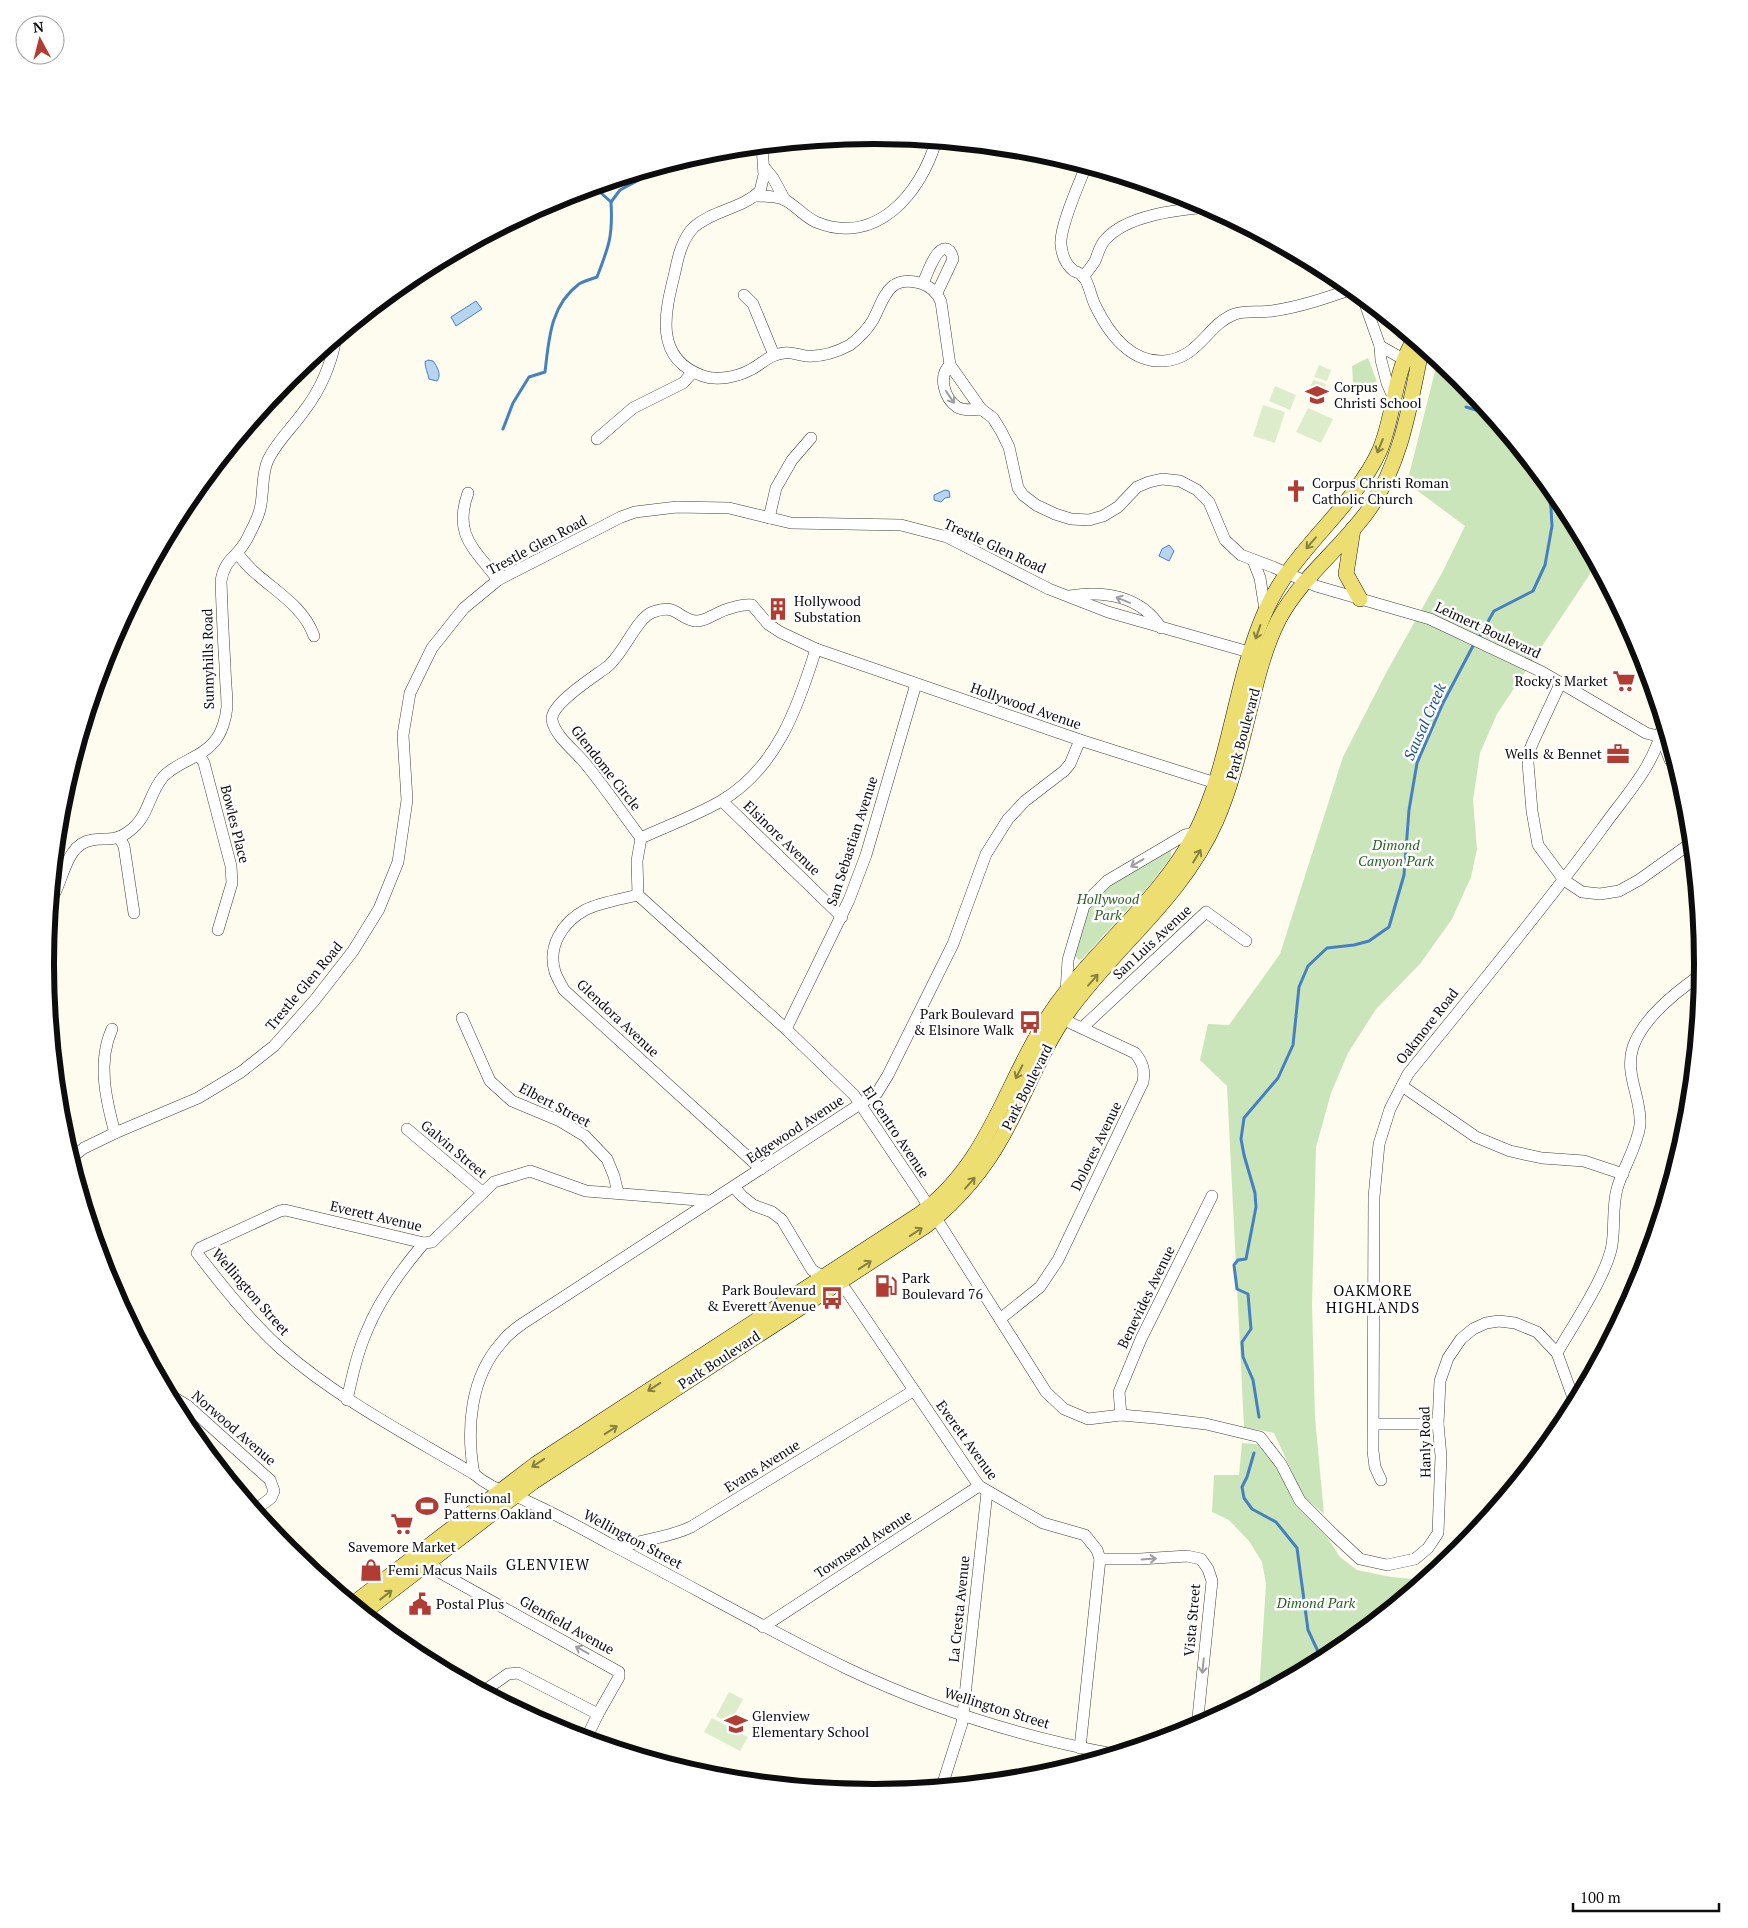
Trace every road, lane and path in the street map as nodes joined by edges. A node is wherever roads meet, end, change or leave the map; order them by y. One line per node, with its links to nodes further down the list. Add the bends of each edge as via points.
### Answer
1 (934, 147): 6 (street, via 910,194 888,215 874,222 859,227 831,226 816,221)
2 (763, 152): 3 (street)
3 (764, 167): 5 (street, via 763,183); 6 (street)
4 (1084, 172): 8 (street, via 1060,243 1068,267)
5 (755, 196): 6 (street); 22 (street, via 699,223 679,254 666,305 665,325 667,341 674,355)
6 (785, 200)
7 (1193, 208): 8 (street, via 1146,217 1111,234 1103,241)
8 (1084, 277): 11 (street, via 1096,306 1117,340 1129,352 1154,360 1178,358 1193,350 1221,322 1235,314 1313,303)
9 (923, 284): 10 (street); 10 (street, via 937,252 948,250 953,259); 18 (street, via 903,282 889,288 867,328 848,346 819,356)
10 (937, 292): 21 (street)
11 (1344, 292)
12 (744, 295): 18 (street, via 753,304)
13 (1367, 308): 16 (street)
14 (1412, 344): 19 (main road, Park Boulevard)
15 (335, 346): 30 (street, Sunnyhills Road, via 315,396 283,435 266,463 260,510)
16 (1380, 346): 19 (street); 23 (street, via 1385,376)
17 (1421, 353): 20 (main road, Park Boulevard)
18 (774, 355): 22 (street, via 736,376 708,378)
19 (1403, 359): 20 (street); 23 (main road, Park Boulevard)
20 (1419, 362): 29 (main road, Park Boulevard, via 1394,463 1370,508)
21 (950, 365): 24 (street, Leimert Boulevard); 24 (street, one-way to 24, via 945,369 943,382 947,396 957,406 968,410)
22 (693, 372): 26 (street, via 683,383 633,408)
23 (1394, 400): 32 (main road, Park Boulevard, one-way to 32, via 1378,452 1357,489)
24 (981, 409): 31 (street, Leimert Boulevard, via 1001,431 1018,488 1036,505 1071,519 1089,520 1118,507 1143,484 1162,479 1180,481 1197,490 1209,502 1225,540 1232,548)
25 (811, 438): 28 (street, via 792,460 776,488)
26 (597, 439)
27 (468, 493): 33 (street, via 462,525 468,541)
28 (769, 518): 33 (street, Trestle Glen Road, via 729,508 677,507 634,512); 35 (street, Trestle Glen Road, via 799,524 901,525 944,536)
29 (1353, 529): 34 (main road, Park Boulevard); 36 (main road, via 1346,574)
30 (238, 554): 39 (street, via 246,566 300,611); 47 (street, Sunnyhills Road, via 223,569 221,582 224,721 215,741)
31 (1253, 560): 32 (street, Leimert Boulevard); 37 (street, via 1260,578)
32 (1287, 573): 34 (street, Leimert Boulevard); 37 (main road, Park Boulevard)
33 (498, 580): 71 (street, Trestle Glen Road, via 464,608 432,648 410,693 403,735 407,800 398,862 379,909 353,951 274,1046 241,1072 198,1098)
34 (1306, 581): 36 (street, Leimert Boulevard); 41 (main road, Park Boulevard)
35 (1068, 596): 38 (street, Trestle Glen Road); 38 (street, Trestle Glen Road, one-way to 35, via 1153,616 1122,598 1088,593)
36 (1360, 599): 42 (street, Leimert Boulevard, via 1430,620)
37 (1265, 610): 41 (main road, Park Boulevard, one-way to 41)
38 (1161, 628): 41 (street, Trestle Glen Road)
39 (314, 636)
40 (816, 649): 43 (street, Hollywood Avenue); 49 (street, via 783,737 754,775); 52 (street, Glendome Circle, via 768,624 752,605 744,604 695,621 675,610 662,609 650,613 640,622 611,664 555,709 554,726)
41 (1257, 654): 48 (main road, Park Boulevard)
42 (1561, 682): 44 (street, Leimert Boulevard, via 1646,733); 54 (street, via 1533,742 1528,764 1538,844)
43 (916, 684): 46 (street, Hollywood Avenue); 58 (street, San Sebastian Avenue, via 866,855)
44 (1661, 736)
45 (1662, 739): 54 (street, Oakmore Road, via 1651,760)
46 (1080, 740): 48 (street, Hollywood Avenue); 69 (street, Edgewood Avenue, via 1064,771 1025,801 997,835 976,876 953,944 888,1075 877,1093)
47 (199, 755): 51 (street, Sunnyhills Road, via 164,776 141,820); 59 (street, Bowles Place, via 204,763 232,866 232,883)
48 (1222, 785): 50 (main road, Park Boulevard); 63 (main road, Park Boulevard, one-way to 48, via 1185,877 1210,834)
49 (722, 801): 52 (street); 58 (street, Elsinore Avenue)
50 (1196, 832): 62 (main road, Park Boulevard, via 1169,875); 62 (street, one-way to 62, via 1184,835 1107,881 1084,906 1068,960)
51 (119, 837): 55 (street, Sunnyhills Road, via 92,840 74,849); 57 (street, via 124,846)
52 (641, 838): 56 (street, via 637,861)
53 (1685, 847): 54 (street, via 1619,891 1582,892)
54 (1564, 880): 68 (street, Oakmore Road, via 1408,1074)
55 (59, 883)
56 (638, 895): 67 (street, El Centro Avenue); 73 (street, Glendora Avenue, via 586,909 567,923 557,938 553,953 555,971 564,990)
57 (134, 913)
58 (842, 917): 67 (street, San Sebastian Avenue)
59 (218, 930)
60 (1246, 941): 65 (street, San Luis Avenue, via 1206,912)
61 (1693, 983): 74 (street, via 1655,1013 1633,1046 1630,1075 1640,1123 1632,1155)
62 (1066, 992): 63 (main road, Park Boulevard)
63 (1057, 1016): 65 (street, Dolores Avenue); 80 (main road, Park Boulevard, via 1045,1050 987,1162 955,1200)
64 (462, 1018): 77 (street, Elbert Street, via 490,1081 512,1101 560,1121 585,1136 607,1159)
65 (1082, 1027): 84 (street, Dolores Avenue, via 1135,1053 1143,1063 1143,1082 1058,1260 1040,1287)
66 (112, 1029): 71 (street, via 107,1040 104,1083)
67 (786, 1029): 69 (street, El Centro Avenue, via 854,1095)
68 (1402, 1086): 74 (street, via 1476,1138 1510,1151 1542,1158 1584,1161); 91 (street, Oakmore Road, via 1390,1109 1379,1144 1374,1197)
69 (859, 1105): 73 (street, Edgewood Avenue); 80 (street, El Centro Avenue)
70 (407, 1129): 76 (street, Galvin Street)
71 (115, 1133): 72 (street, Trestle Glen Road)
72 (77, 1154)
73 (761, 1169): 75 (street, Edgewood Avenue)
74 (1623, 1174): 85 (street, via 1617,1189 1612,1246 1602,1274)
75 (734, 1187): 79 (street, Edgewood Avenue); 83 (street, Everett Avenue, via 753,1205 772,1212 782,1220 812,1270)
76 (482, 1192): 77 (street, Everett Avenue, via 494,1182 530,1171 586,1191); 81 (street, Everett Avenue, via 432,1242)
77 (618, 1193): 79 (street, Everett Avenue)
78 (1212, 1196): 90 (street, Benevides Avenue, via 1141,1339 1119,1392)
79 (710, 1201): 93 (street, Edgewood Avenue, via 522,1324 501,1342 488,1361 472,1409 470,1433)
80 (932, 1212): 83 (main road, Park Boulevard); 84 (street, El Centro Avenue)
81 (424, 1243): 82 (street, Everett Avenue, via 285,1210 200,1248); 88 (street, via 386,1294 366,1332)
82 (197, 1253): 88 (street, Wellington Street, via 279,1347)
83 (830, 1281): 86 (street, Everett Avenue, via 846,1290); 96 (main road, Park Boulevard, one-way to 96, via 577,1437); 97 (main road, Park Boulevard, one-way to 83)
84 (1000, 1319): 90 (street, El Centro Avenue, via 1046,1392 1064,1409 1088,1419)
85 (1557, 1353): 87 (street); 92 (street, Hanly Road, via 1537,1332 1514,1323 1499,1321 1473,1329 1461,1338 1448,1358 1440,1381)
86 (913, 1391): 95 (street, Everett Avenue); 100 (street, Evans Avenue, via 691,1527 674,1535 639,1540)
87 (1572, 1394)
88 (347, 1400): 93 (street, Wellington Street)
89 (181, 1402): 98 (street, Norwood Avenue, via 270,1480 274,1491)
90 (1121, 1415): 99 (street, El Centro Avenue, via 1206,1424 1260,1437 1281,1464 1300,1501)
91 (1374, 1424): 92 (street); 94 (street, Oakmore Road, via 1374,1467)
92 (1438, 1424): 99 (street, Hanly Road, via 1441,1456 1438,1533 1428,1548 1415,1559 1387,1564 1360,1559)
93 (474, 1474): 96 (street, Wellington Street, via 485,1484)
94 (1381, 1480)
95 (983, 1489): 102 (street, Everett Avenue, via 1043,1524 1085,1535 1097,1550); 105 (street, Townsend Avenue); 108 (street, La Cresta Avenue)
96 (500, 1490): 97 (street, Wellington Street); 101 (main road, Park Boulevard)
97 (515, 1496): 100 (street, Wellington Street); 101 (main road, Park Boulevard)
98 (259, 1507)
99 (1333, 1534)
100 (619, 1548): 105 (street, Wellington Street)
101 (426, 1557): 103 (main road, Park Boulevard); 104 (main road, Park Boulevard, one-way to 101); 107 (street, Glenfield Avenue, one-way to 101, via 620,1677 619,1672 440,1572)
102 (1100, 1560): 109 (street, Vista Street, one-way to 109, via 1187,1556 1202,1560 1208,1569 1212,1581); 111 (street)
103 (358, 1601)
104 (367, 1609)
105 (763, 1627): 108 (street, Wellington Street, via 848,1669)
106 (489, 1688): 107 (street, via 508,1674 518,1672)
107 (598, 1714): 110 (street)
108 (963, 1714): 111 (street, Wellington Street); 113 (street, La Cresta Avenue)
109 (1198, 1718)
110 (589, 1733)
111 (1080, 1748): 112 (street, Wellington Street)
112 (1101, 1752)
113 (944, 1781)

